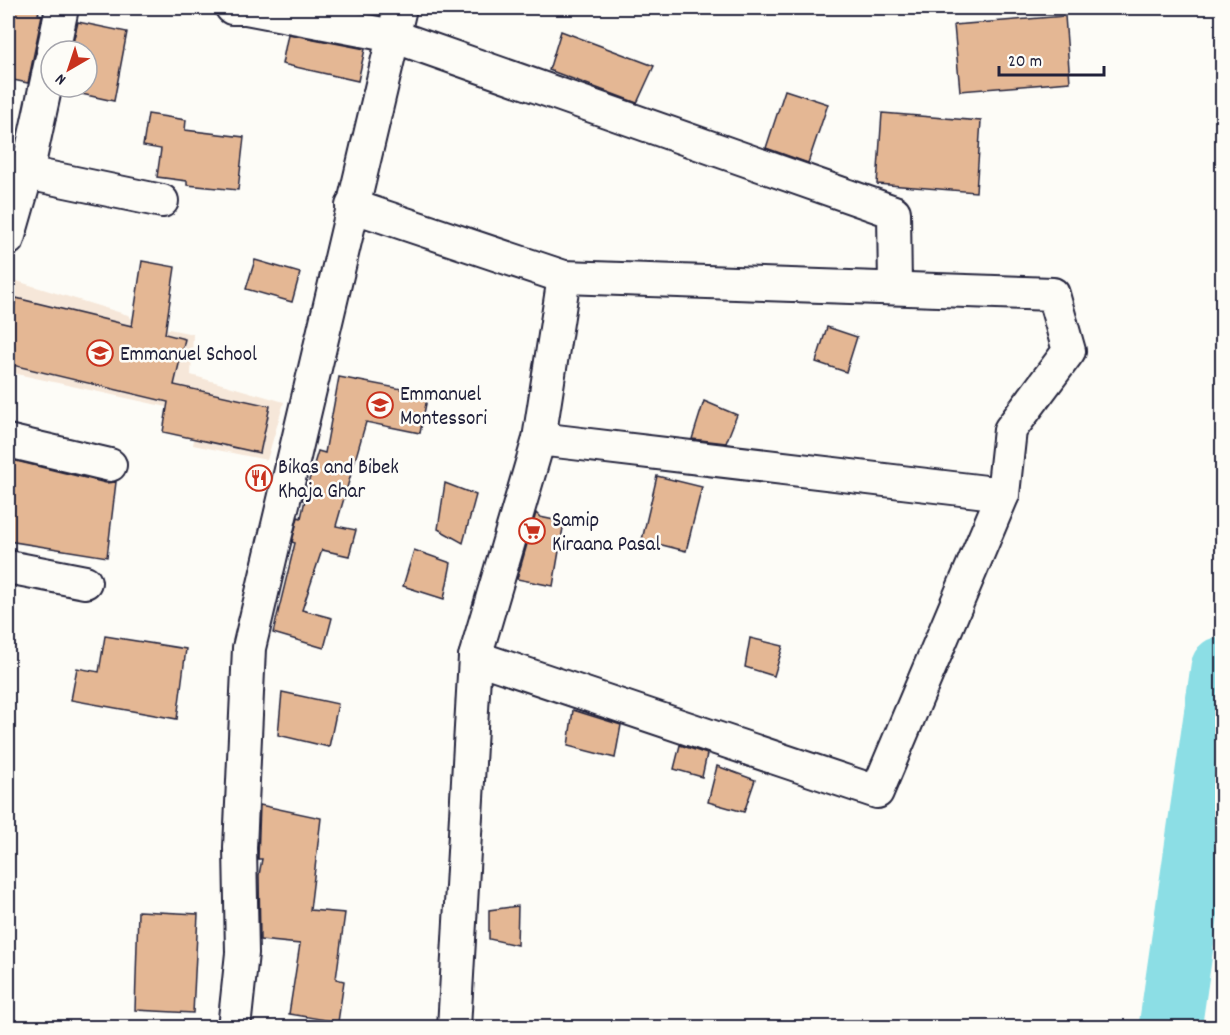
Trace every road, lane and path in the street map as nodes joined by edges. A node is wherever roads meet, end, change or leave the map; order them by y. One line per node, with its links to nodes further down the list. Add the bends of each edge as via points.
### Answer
1 (62, 8): 4 (street)
2 (232, 8): 3 (street)
3 (397, 22): 8 (street); 11 (street, via 894,212)
4 (56, 39)
5 (43, 99): 6 (street)
6 (27, 174): 7 (street); 9 (street)
7 (162, 201)
8 (352, 206): 10 (street); 19 (street, via 249,648 240,848 242,953)
9 (8, 239)
10 (564, 277): 11 (street); 12 (street)
11 (895, 288): 15 (street, via 1053,294 1069,351 1010,430)
12 (538, 439): 15 (street); 18 (street)
13 (8, 441): 14 (street)
14 (110, 465)
15 (1003, 494): 18 (street, via 877,792)
16 (8, 567): 17 (street)
17 (86, 582)
18 (475, 657): 20 (street)
19 (234, 1028)
20 (454, 1028)

